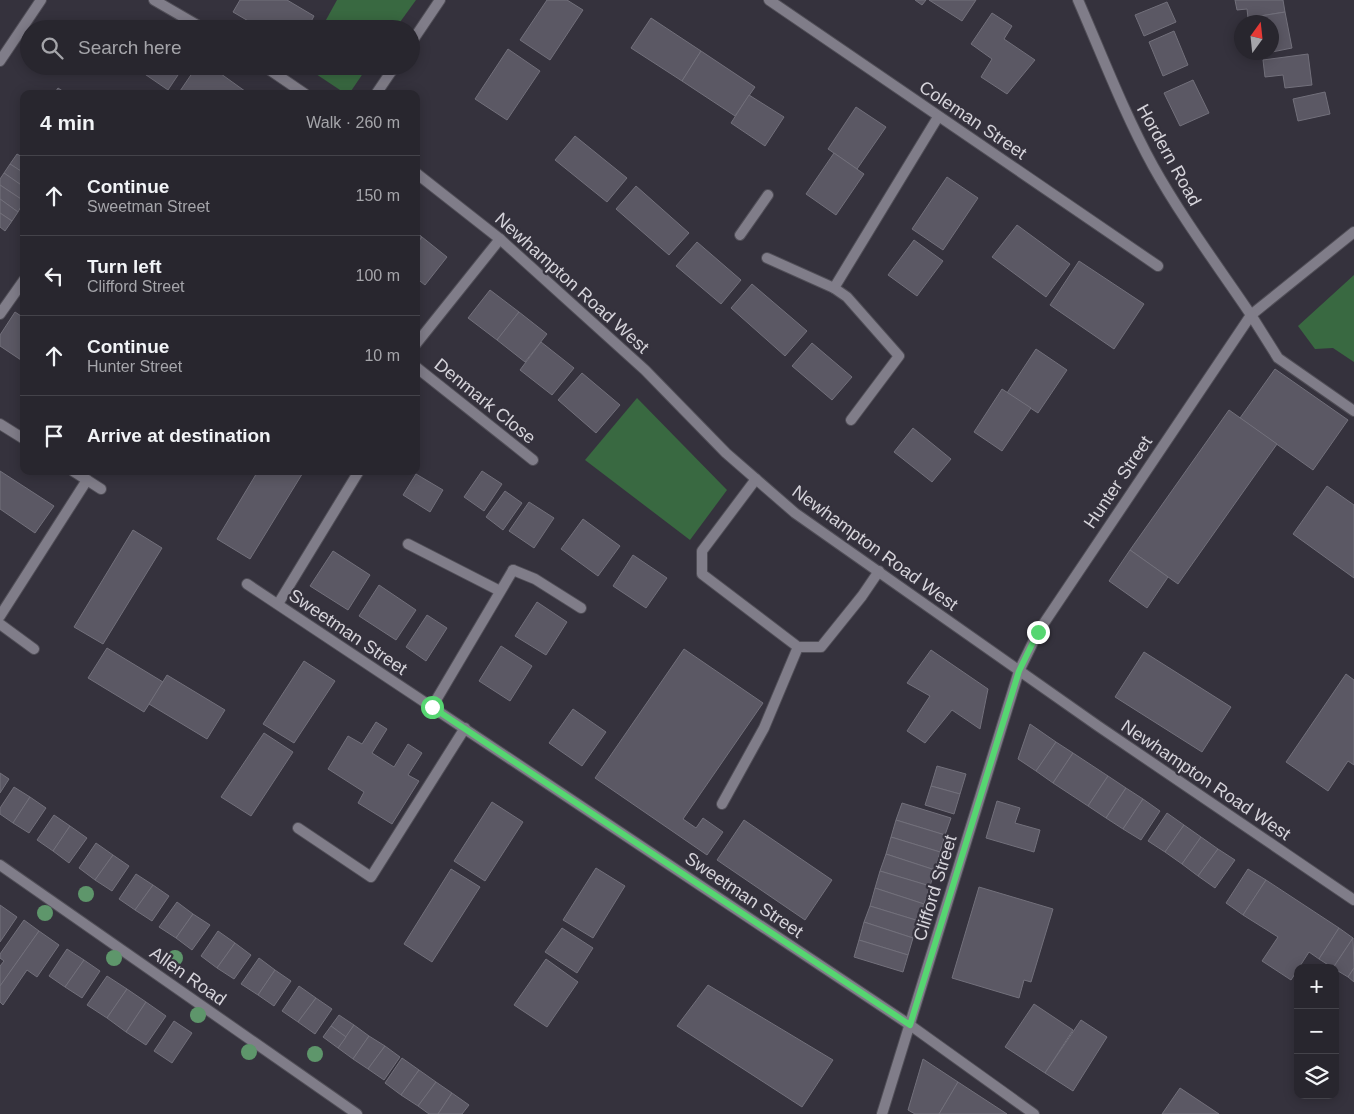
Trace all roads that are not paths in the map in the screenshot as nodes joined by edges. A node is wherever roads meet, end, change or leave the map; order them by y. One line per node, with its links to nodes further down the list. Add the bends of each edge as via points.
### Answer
1 (41, 0): 6 (street)
2 (154, 0): 7 (street)
3 (440, 0): 8 (street)
4 (769, 0): 15 (street, Coleman Street)
5 (1078, 0): 26 (street, Hordern Road, via 1128,117 1153,166)
6 (28, 20)
7 (188, 20)
8 (420, 29)
9 (20, 31): 10 (street)
10 (0, 61)
11 (277, 75): 13 (street)
12 (389, 75): 14 (street)
13 (299, 90)
14 (379, 90)
15 (938, 116): 22 (street, Coleman Street); 24 (street)
16 (420, 177): 20 (street, Newhampton Road West)
17 (768, 195): 19 (street)
18 (1354, 232): 26 (street, Hunter Street)
19 (740, 235)
20 (500, 239): 27 (street); 36 (street, Newhampton Road West, via 645,370)
21 (767, 258): 24 (street)
22 (1158, 266)
23 (20, 286): 25 (street)
24 (834, 288): 30 (street, via 847,297 899,356)
25 (0, 314)
26 (1251, 315): 29 (street, Hordern Road, via 1278,358); 49 (street, Hunter Street, via 1038,632)
27 (420, 339)
28 (420, 370): 33 (street, Denmark Close)
29 (1354, 411)
30 (850, 420)
31 (0, 424): 32 (street)
32 (20, 436)
33 (533, 460)
34 (79, 475): 37 (street)
35 (357, 475): 43 (street)
36 (756, 479): 40 (street, Newhampton Road West, via 795,513); 47 (street, via 702,551 702,574)
37 (87, 480): 38 (street); 45 (street)
38 (101, 489)
39 (408, 544): 42 (street)
40 (879, 571): 47 (street, via 821,647); 49 (street, Newhampton Road West)
41 (247, 584): 43 (street, Sweetman Street)
42 (500, 591): 44 (street, via 513,570 535,579); 50 (street)
43 (278, 604): 50 (street, Sweetman Street)
44 (581, 608)
45 (0, 616)
46 (0, 624): 48 (street)
47 (798, 647): 52 (street, via 764,728)
48 (34, 649)
49 (1019, 671): 55 (street, Newhampton Road West); 56 (street, Clifford Street)
50 (432, 707): 51 (street, Sweetman Street)
51 (465, 728): 53 (street, via 371,877); 56 (street, Sweetman Street)
52 (722, 804)
53 (298, 828)
54 (0, 865): 57 (street, Allen Road)
55 (1354, 900)
56 (910, 1025): 58 (street, Clifford Street); 59 (street, Sweetman Street)
57 (357, 1114)
58 (882, 1114)
59 (1034, 1114)

